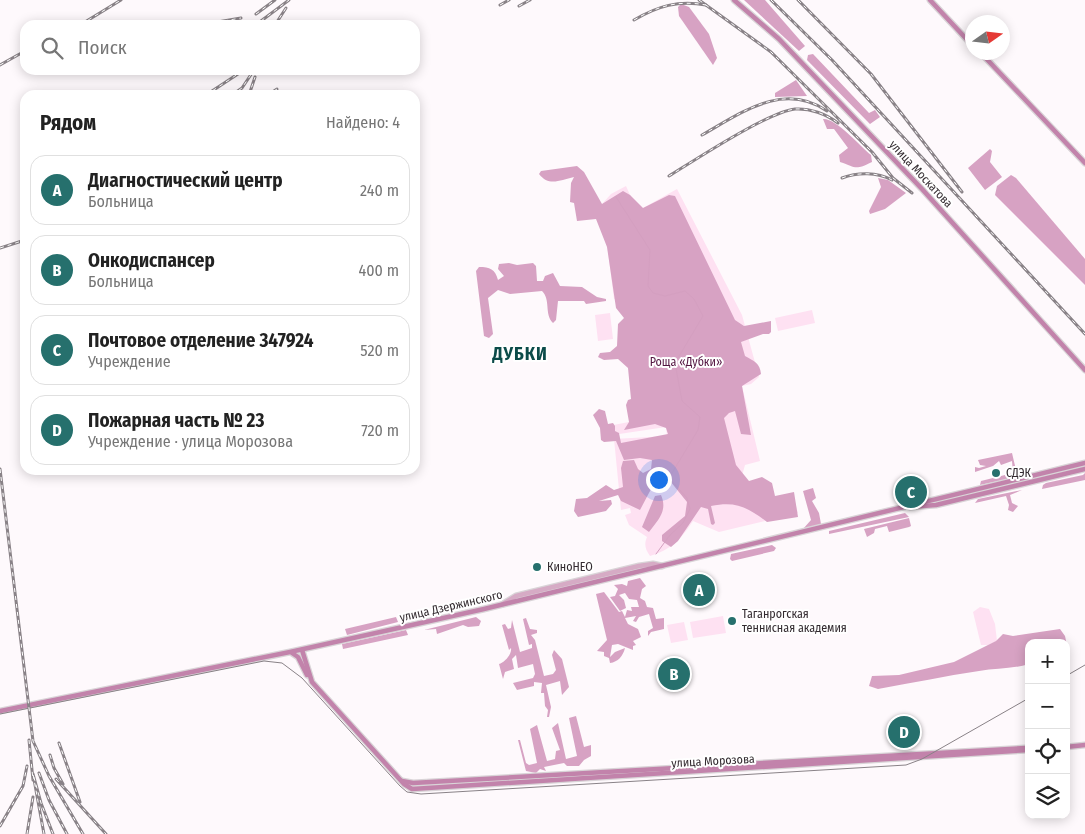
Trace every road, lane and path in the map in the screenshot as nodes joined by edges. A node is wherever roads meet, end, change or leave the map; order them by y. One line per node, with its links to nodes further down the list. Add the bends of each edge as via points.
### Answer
1 (734, 0): 6 (main road, улица Москатова, via 779,39 922,189)
2 (930, 0): 3 (main road)
3 (965, 38)
4 (988, 60): 5 (main road)
5 (1085, 163)
6 (1085, 370)
7 (1085, 463): 9 (main road, улица Дзержинского)
8 (1085, 468): 9 (main road, улица Дзержинского, via 936,505)
9 (904, 508): 10 (main road, улица Дзержинского)
10 (302, 650): 11 (main road, улица Дзержинского); 12 (main road)
11 (291, 652): 12 (main road, via 298,657); 13 (main road, улица Дзержинского)
12 (312, 682): 26 (main road)
13 (0, 711)
14 (1085, 745): 15 (main road)
15 (1070, 747)
16 (1025, 749): 18 (main road, улица Морозова)
17 (1025, 749): 20 (main road, улица Морозова)
18 (895, 754): 19 (main road, улица Морозова); 20 (main road)
19 (864, 756): 21 (main road); 22 (main road, улица Морозова)
20 (896, 760): 21 (main road, улица Морозова)
21 (865, 762): 23 (main road, улица Морозова)
22 (660, 768): 23 (main road); 24 (main road, улица Морозова)
23 (660, 774): 25 (main road, улица Морозова)
24 (524, 776): 25 (main road); 26 (main road, улица Морозова)
25 (526, 782): 26 (main road, улица Морозова, via 414,790)
26 (408, 785)

